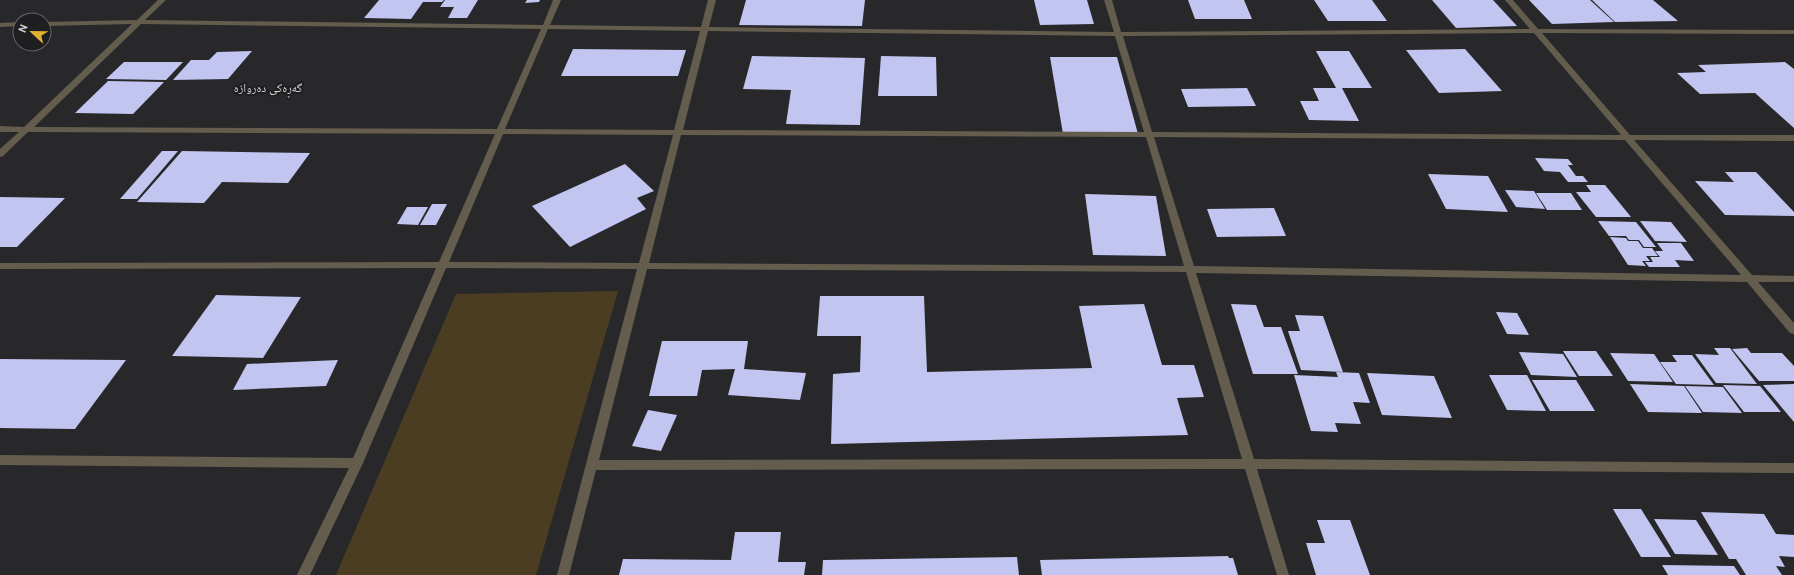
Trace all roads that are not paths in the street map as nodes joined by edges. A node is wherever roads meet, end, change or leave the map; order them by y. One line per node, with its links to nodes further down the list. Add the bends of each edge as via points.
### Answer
1 (162, 0): 6 (street)
2 (557, 0): 10 (street)
3 (712, 0): 11 (street)
4 (1108, 0): 14 (street)
5 (1509, 0): 12 (street)
6 (140, 22): 8 (street); 10 (street); 16 (street)
7 (12, 24): 9 (street)
8 (52, 24)
9 (0, 25)
10 (545, 28): 11 (street); 17 (street)
11 (705, 29): 14 (street); 18 (street)
12 (1536, 31): 13 (street); 14 (street); 20 (street)
13 (1794, 32)
14 (1119, 34): 19 (street)
15 (0, 129): 16 (street)
16 (26, 129): 17 (street); 22 (street)
17 (499, 132): 18 (street); 23 (street)
18 (678, 132): 19 (street); 25 (street)
19 (1149, 135): 20 (street); 26 (street)
20 (1627, 137): 21 (street); 27 (street)
21 (1794, 138)
22 (0, 154)
23 (443, 265): 24 (street); 25 (street); 31 (street)
24 (0, 266)
25 (642, 267): 26 (street); 33 (street)
26 (1190, 269): 27 (street); 32 (street)
27 (1749, 278): 28 (street); 29 (street)
28 (1794, 279)
29 (1794, 330)
30 (0, 460): 31 (street)
31 (357, 463): 35 (street)
32 (1249, 464): 33 (street); 34 (street); 37 (street)
33 (590, 465): 36 (street)
34 (1794, 468)
35 (303, 575)
36 (563, 575)
37 (1283, 575)

